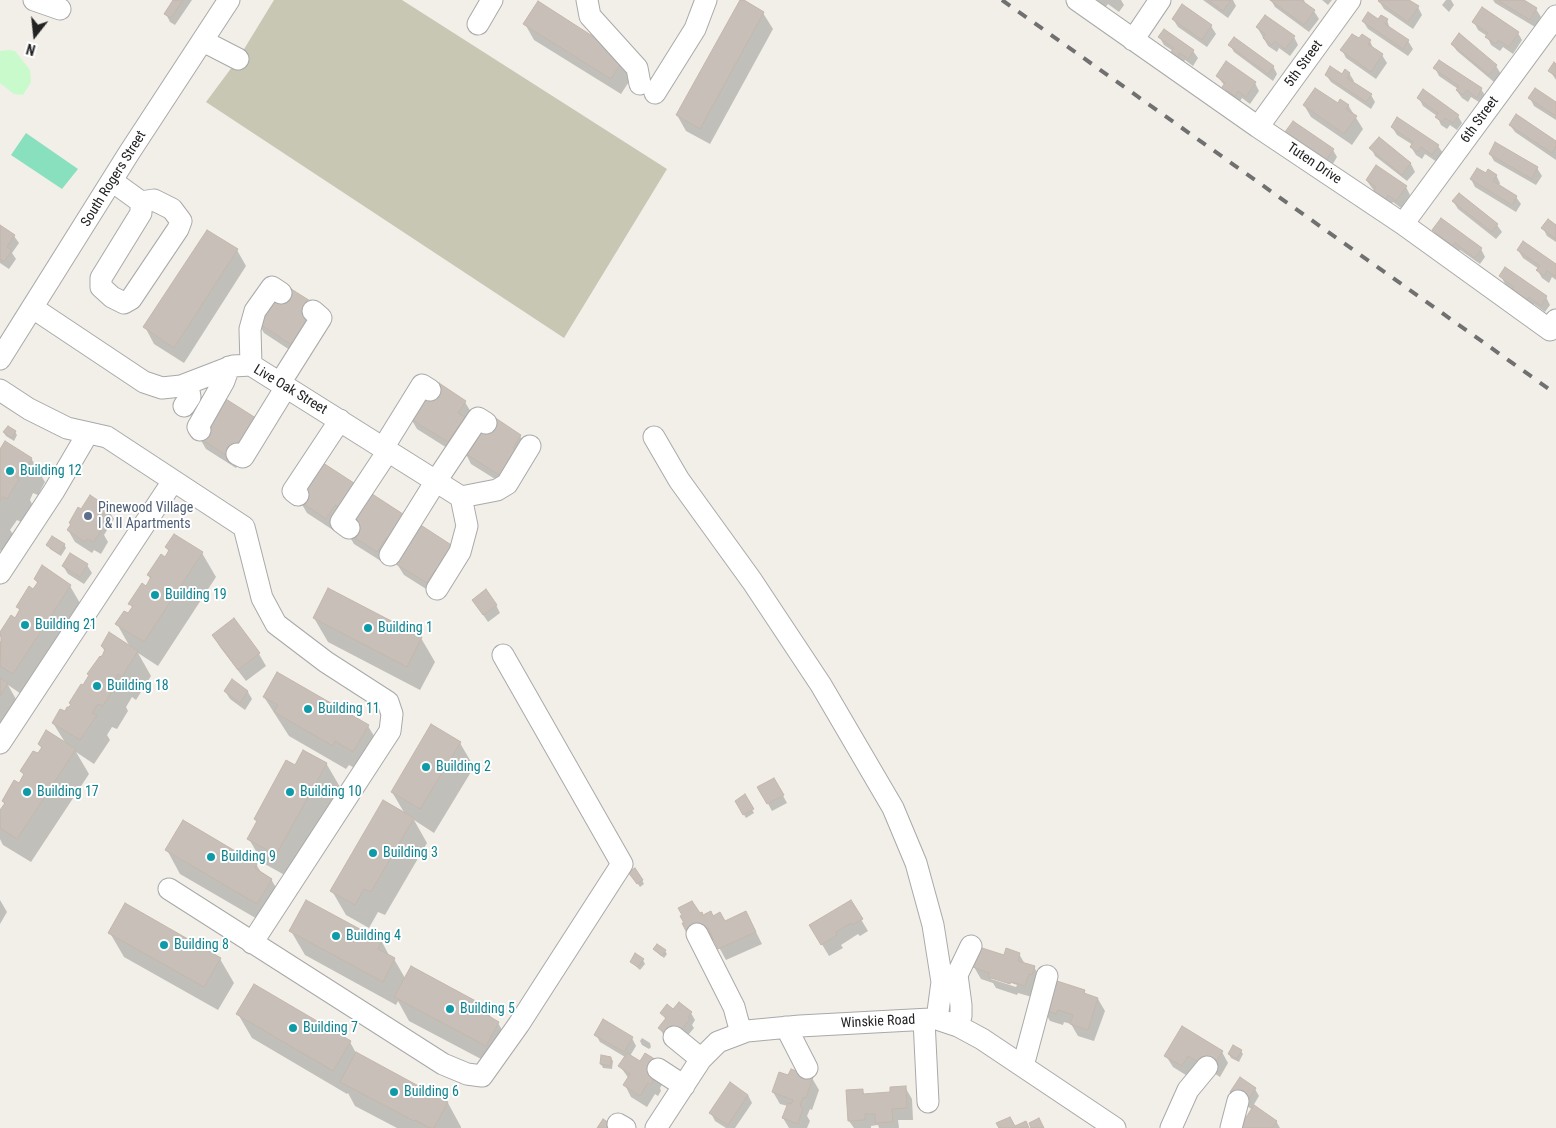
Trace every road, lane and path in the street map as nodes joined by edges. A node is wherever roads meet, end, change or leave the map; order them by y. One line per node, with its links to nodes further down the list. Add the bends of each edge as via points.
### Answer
1 (34, 0): 9 (street)
2 (230, 0): 13 (street, South Rogers Street)
3 (492, 0): 11 (street)
4 (587, 0): 5 (street, via 590,16 638,68 647,88 696,29)
5 (706, 0)
6 (1077, 0): 12 (street, Tuten Drive)
7 (1160, 0): 12 (street)
8 (1350, 0): 15 (street, 5th Street)
9 (60, 10)
10 (1556, 16): 18 (street, 6th Street)
11 (478, 24)
12 (1133, 40): 15 (street, Tuten Drive)
13 (203, 41): 14 (street); 16 (street, South Rogers Street)
14 (238, 59)
15 (1258, 127): 18 (street, Tuten Drive)
16 (112, 181): 17 (street); 20 (street, South Rogers Street)
17 (141, 202): 17 (street, via 142,213 101,278 101,287 124,303 131,299 181,221 172,209 154,200)
18 (1403, 224): 22 (street, Tuten Drive)
19 (280, 293): 24 (street, via 272,287 255,311 250,329)
20 (33, 308): 23 (street, South Rogers Street); 25 (street, Live Oak Street, via 144,382 182,396)
21 (312, 311): 26 (street, via 321,318)
22 (1554, 326)
23 (0, 359)
24 (252, 365): 25 (street, Live Oak Street); 26 (street, Live Oak Street)
25 (229, 367): 31 (street, via 198,426)
26 (283, 385): 30 (street, Live Oak Street); 36 (street, via 243,457)
27 (0, 390): 32 (street, via 66,428)
28 (430, 390): 35 (street, via 422,385)
29 (477, 417): 38 (street)
30 (340, 420): 35 (street, Live Oak Street); 39 (street, via 293,490)
31 (200, 430)
32 (88, 433): 37 (street, via 107,437); 43 (street)
33 (654, 437): 52 (street, via 679,480 821,685 893,808 916,863 933,925 942,982)
34 (530, 446): 40 (street, via 508,484 497,490)
35 (386, 449): 38 (street, Live Oak Street); 41 (street)
36 (237, 454)
37 (173, 481): 46 (street); 49 (street, via 244,527 262,598 276,624 326,662 388,702 392,714 390,731)
38 (436, 481): 40 (street, Live Oak Street); 42 (street)
39 (298, 496)
40 (461, 497): 44 (street, via 467,526 460,552)
41 (341, 522)
42 (390, 555)
43 (0, 573)
44 (437, 590)
45 (504, 655): 49 (street, via 622,864 482,1076 443,1064)
46 (0, 743)
47 (169, 890): 49 (street)
48 (697, 934): 55 (street, via 734,1007)
49 (252, 943)
50 (971, 946): 53 (street, via 957,975 961,1005)
51 (1047, 976): 58 (street)
52 (931, 1019): 53 (street, Winskie Road); 54 (street, Winskie Road); 64 (street)
53 (958, 1026): 58 (street, Winskie Road)
54 (786, 1027): 55 (street, Winskie Road); 60 (street)
55 (741, 1034): 57 (street, Winskie Road, via 718,1042)
56 (674, 1038): 57 (street)
57 (701, 1059): 62 (street, Winskie Road)
58 (1023, 1066): 66 (street, Winskie Road)
59 (1207, 1067): 67 (street, via 1188,1090)
60 (807, 1068)
61 (658, 1069): 62 (street)
62 (684, 1086): 65 (street, Winskie Road)
63 (1238, 1101): 68 (street)
64 (928, 1102)
65 (656, 1128)
66 (1116, 1128)
67 (1171, 1128)
68 (1231, 1128)

